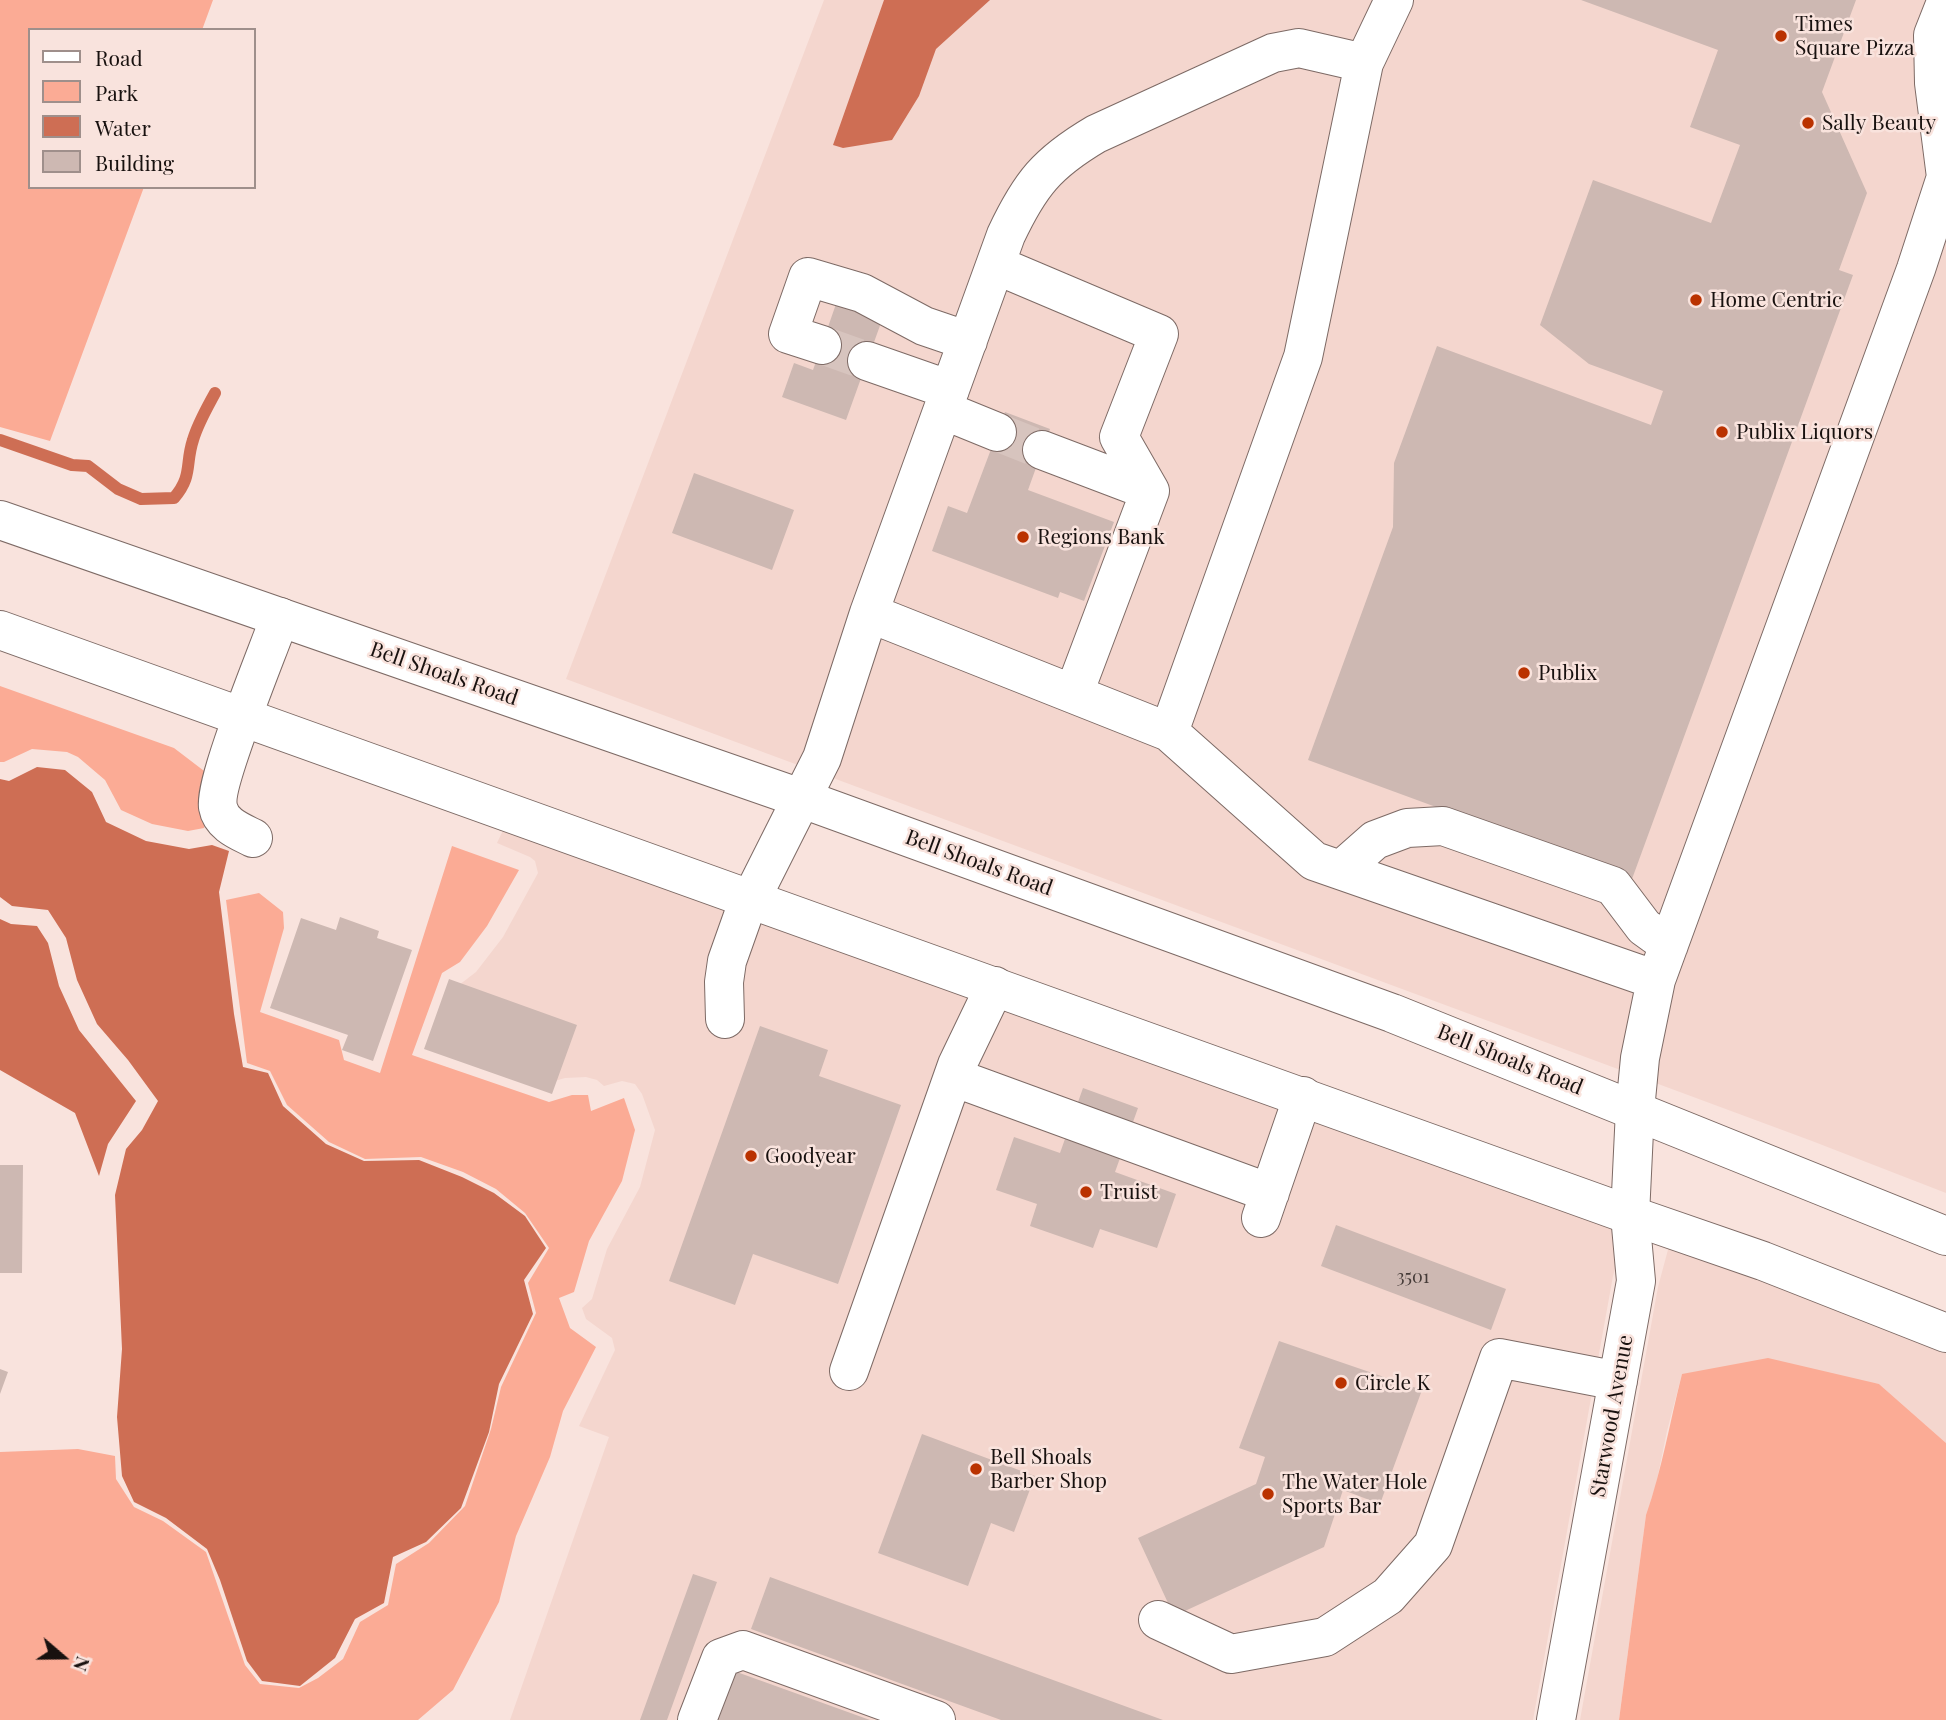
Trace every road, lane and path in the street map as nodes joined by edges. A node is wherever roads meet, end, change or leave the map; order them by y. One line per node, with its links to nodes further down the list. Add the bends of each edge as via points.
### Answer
1 (1394, 0): 3 (main road)
2 (1946, 2): 4 (main road, via 1933,36)
3 (1364, 63): 5 (main road, via 1300,48 1273,53 1096,134 1046,170 1023,198); 19 (main road, via 1303,357)
4 (1946, 177): 24 (main road, Starwood Avenue)
5 (996, 265): 7 (main road); 12 (main road, via 1158,334 1119,437)
6 (804, 339): 7 (main road, via 808,277 862,293 924,326)
7 (968, 341): 9 (main road)
8 (867, 361): 9 (main road)
9 (946, 400): 10 (main road); 14 (main road)
10 (997, 432)
11 (1042, 450): 12 (main road)
12 (1150, 491): 17 (main road)
13 (0, 520): 15 (main road, Bell Shoals Road)
14 (870, 613): 17 (main road); 20 (main road, via 822,758)
15 (280, 617): 18 (main road); 20 (main road, Bell Shoals Road)
16 (0, 630): 18 (main road)
17 (1074, 693): 19 (main road)
18 (244, 717): 21 (main road, via 217,798 226,822); 23 (main road)
19 (1169, 732): 22 (main road, via 1314,860)
20 (803, 799): 23 (main road); 30 (main road, Bell Shoals Road, via 1392,1013)
21 (253, 838)
22 (1342, 870): 24 (main road, via 1376,839 1407,828 1443,826 1613,886 1644,927); 25 (main road)
23 (752, 899): 26 (main road); 27 (main road, via 727,961)
24 (1669, 945): 25 (main road, Starwood Avenue)
25 (1656, 980): 30 (main road, Starwood Avenue)
26 (995, 986): 28 (main road); 29 (main road)
27 (725, 1019)
28 (953, 1077): 29 (main road, via 1265,1205); 34 (main road)
29 (1303, 1096): 31 (main road)
30 (1635, 1110): 31 (main road, Starwood Avenue); 32 (main road, Bell Shoals Road)
31 (1630, 1215): 33 (main road); 35 (main road, Starwood Avenue, via 1636,1281)
32 (1946, 1236)
33 (1946, 1333)
34 (849, 1371)
35 (1619, 1381): 36 (main road, via 1499,1358 1433,1545 1388,1596 1325,1637 1231,1654); 39 (main road, Starwood Avenue)
36 (1158, 1620)
37 (698, 1720): 38 (main road, via 721,1658 743,1650)
38 (936, 1720)
39 (1556, 1720)

